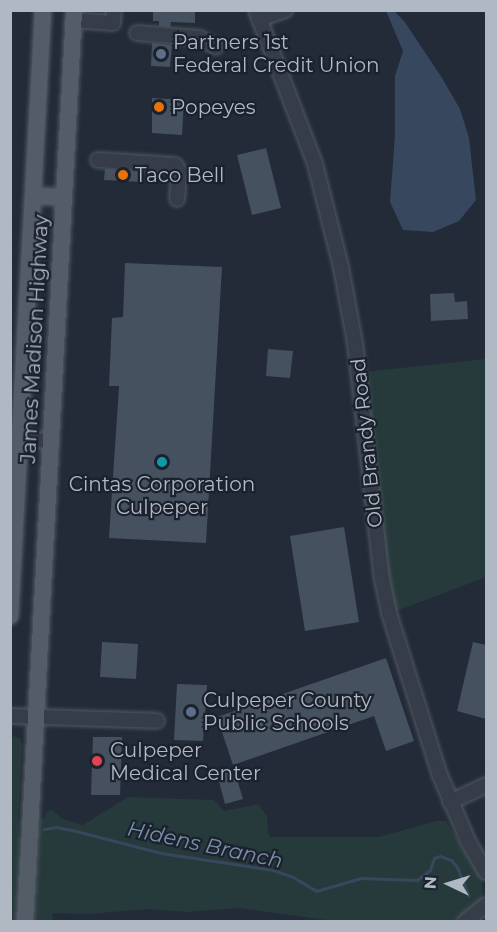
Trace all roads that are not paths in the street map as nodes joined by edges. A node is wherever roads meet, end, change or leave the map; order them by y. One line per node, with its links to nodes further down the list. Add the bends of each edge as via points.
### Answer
1 (44, 10): 9 (main road, James Madison Highway)
2 (114, 10): 4 (street, via 113,23)
3 (285, 10): 5 (street)
4 (74, 15): 10 (main road, James Madison Highway)
5 (258, 15): 21 (street, Old Brandy Road, via 303,127 327,206 355,343 389,613)
6 (137, 33): 7 (street, via 200,39)
7 (216, 47)
8 (99, 160): 11 (street, via 175,165 179,171)
9 (33, 196): 10 (main road); 12 (main road, James Madison Highway)
10 (64, 197): 13 (main road, James Madison Highway)
11 (177, 199)
12 (15, 439): 13 (street); 14 (main road, James Madison Highway)
13 (50, 441): 18 (main road, James Madison Highway)
14 (12, 561): 15 (main road, James Madison Highway)
15 (11, 590): 16 (main road, James Madison Highway)
16 (10, 616)
17 (10, 716): 18 (street)
18 (36, 716): 19 (street); 24 (main road, James Madison Highway)
19 (157, 721)
20 (486, 785): 21 (street)
21 (450, 802): 22 (street, Old Brandy Road)
22 (486, 873)
23 (486, 905): 25 (street)
24 (25, 921)
25 (465, 921)

